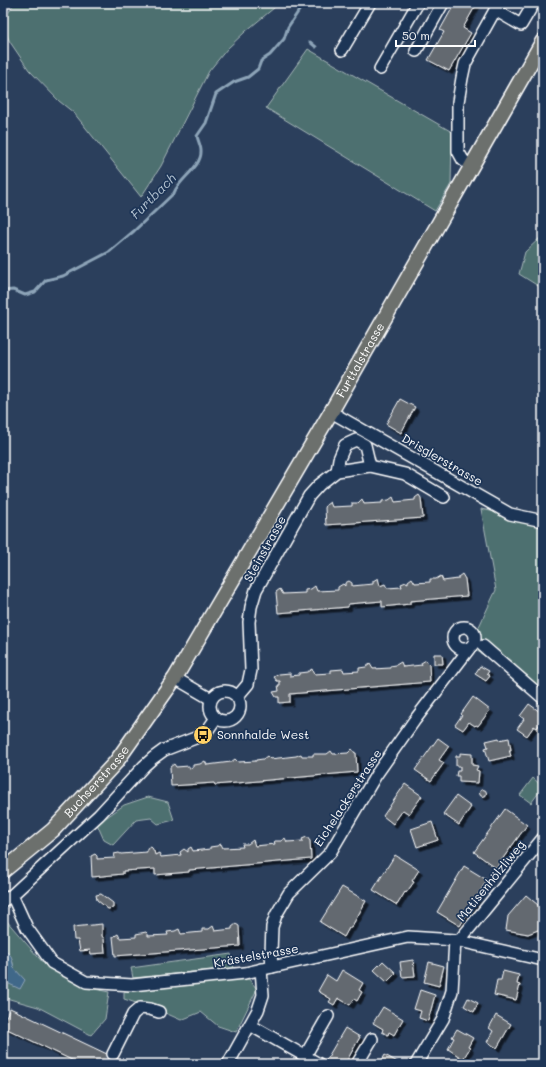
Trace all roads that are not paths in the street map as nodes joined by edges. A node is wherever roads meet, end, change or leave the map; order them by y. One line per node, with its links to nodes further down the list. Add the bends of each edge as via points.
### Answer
1 (370, 3): 7 (street)
2 (418, 3): 9 (street)
3 (443, 3): 8 (street)
4 (534, 3): 5 (street, via 521,25)
5 (497, 7): 10 (street, via 465,64 458,102 458,150 463,160)
6 (543, 41): 10 (main road, Furttalstrasse)
7 (342, 50)
8 (416, 51)
9 (380, 69)
10 (471, 166): 11 (main road, Furttalstrasse)
11 (331, 412): 15 (street, Drisglerstrasse, via 510,514); 18 (main road, Furttalstrasse)
12 (370, 466): 13 (street, Steinstrasse); 13 (street, via 365,445 356,440 345,445); 14 (street, Steinstrasse, via 405,474)
13 (336, 471): 19 (street, Steinstrasse, via 309,496 256,590 249,622 251,670 248,684)
14 (444, 497)
15 (543, 521)
16 (483, 646): 20 (street)
17 (469, 649): 28 (street, Eichelackerstrasse, via 376,775 330,853 289,893 272,927 271,953)
18 (175, 678): 21 (street); 24 (main road, Buchserstrasse, via 116,762 53,830)
19 (236, 697): 21 (street, via 226,691 218,692); 22 (street, via 239,707 235,716 226,720)
20 (543, 698)
21 (212, 699): 22 (street, via 210,710)
22 (216, 718): 25 (street, via 203,735 164,750 153,758 99,815)
23 (543, 838): 26 (street, Matisenhölzliweg)
24 (3, 871)
25 (7, 898): 28 (street, Krästelstrasse, via 52,963 86,982 132,985 245,973)
26 (457, 940): 27 (street, Krästelstrasse); 28 (street, Krästelstrasse, via 408,937); 38 (street, via 452,991 442,1019)
27 (543, 960)
28 (267, 968): 31 (street, Eichelackerstrasse, via 263,995)
29 (159, 1012): 33 (street, via 140,1008 133,1014)
30 (328, 1016): 34 (street)
31 (250, 1025): 34 (street); 35 (street, Eichelackerstrasse)
32 (372, 1039): 37 (street)
33 (113, 1054)
34 (305, 1056): 36 (street)
35 (228, 1064)
36 (319, 1064)
37 (357, 1064)
38 (416, 1064)

